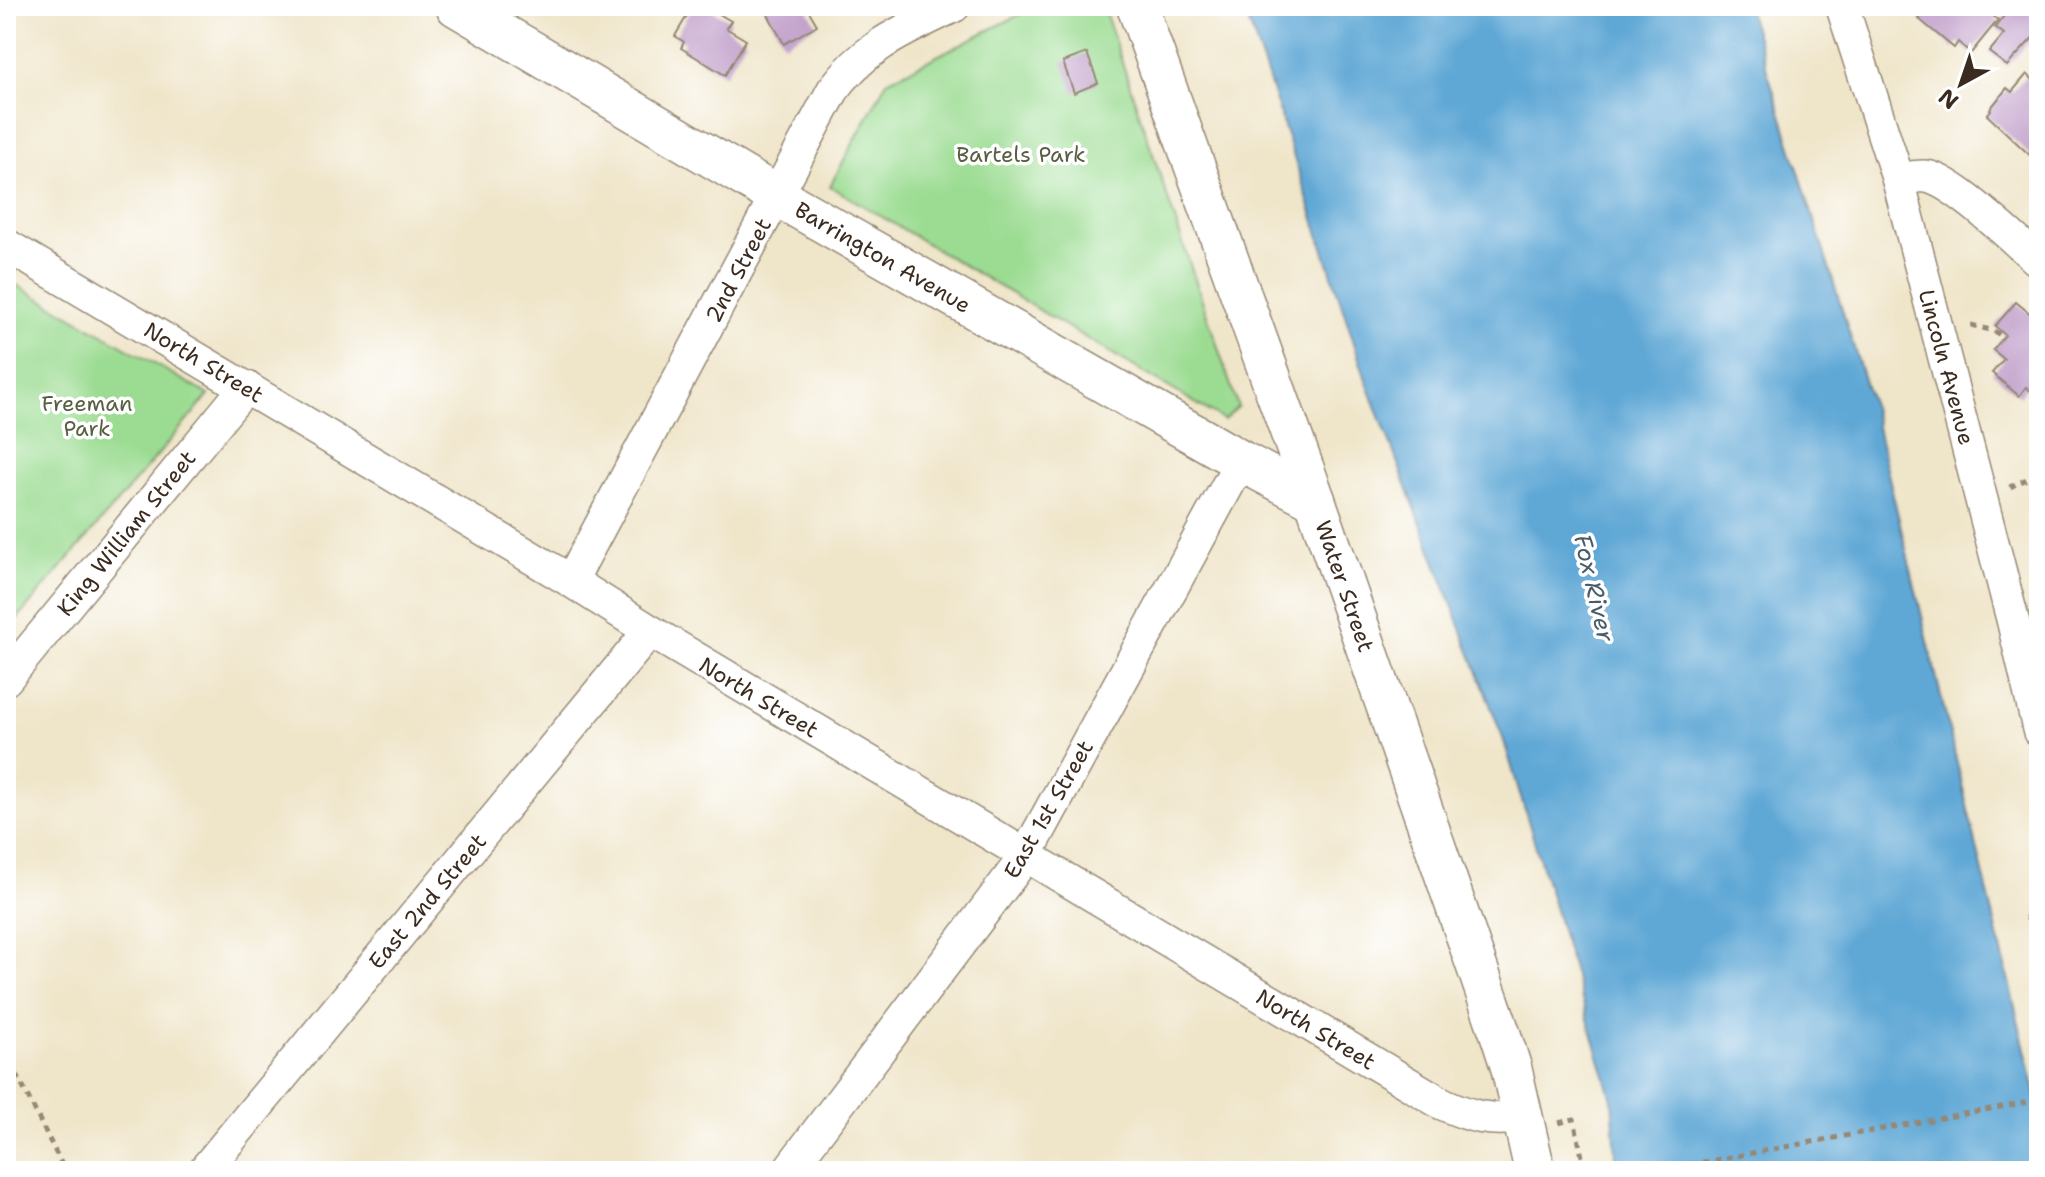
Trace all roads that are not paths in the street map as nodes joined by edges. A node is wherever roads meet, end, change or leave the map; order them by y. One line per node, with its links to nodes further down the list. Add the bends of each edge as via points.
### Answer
1 (456, 6): 6 (street, Barrington Avenue)
2 (954, 6): 6 (street, 2nd Street, via 870,50 851,68 825,102)
3 (1137, 6): 11 (street, Water Street)
4 (1842, 6): 5 (street, Lincoln Avenue)
5 (1898, 179): 8 (street, via 1923,176 1944,184); 13 (street, Lincoln Avenue)
6 (777, 196): 10 (street, Barrington Avenue); 12 (street, 2nd Street)
7 (6, 245): 9 (street, North Street)
8 (2039, 261)
9 (246, 387): 12 (street, North Street); 15 (street, King William Street)
10 (1241, 461): 11 (street, Barrington Avenue); 17 (street, East 1st Street)
11 (1315, 500): 18 (street, Water Street, via 1502,1039)
12 (571, 581): 14 (street, North Street)
13 (2026, 616): 16 (street, Lincoln Avenue)
14 (650, 631): 17 (street, North Street); 19 (street, East 2nd Street)
15 (6, 679)
16 (2039, 731)
17 (1025, 857): 18 (street, North Street, via 1441,1103 1472,1116); 20 (street, East 1st Street)
18 (1523, 1117): 21 (street, Water Street)
19 (204, 1171)
20 (788, 1171)
21 (1535, 1171)

